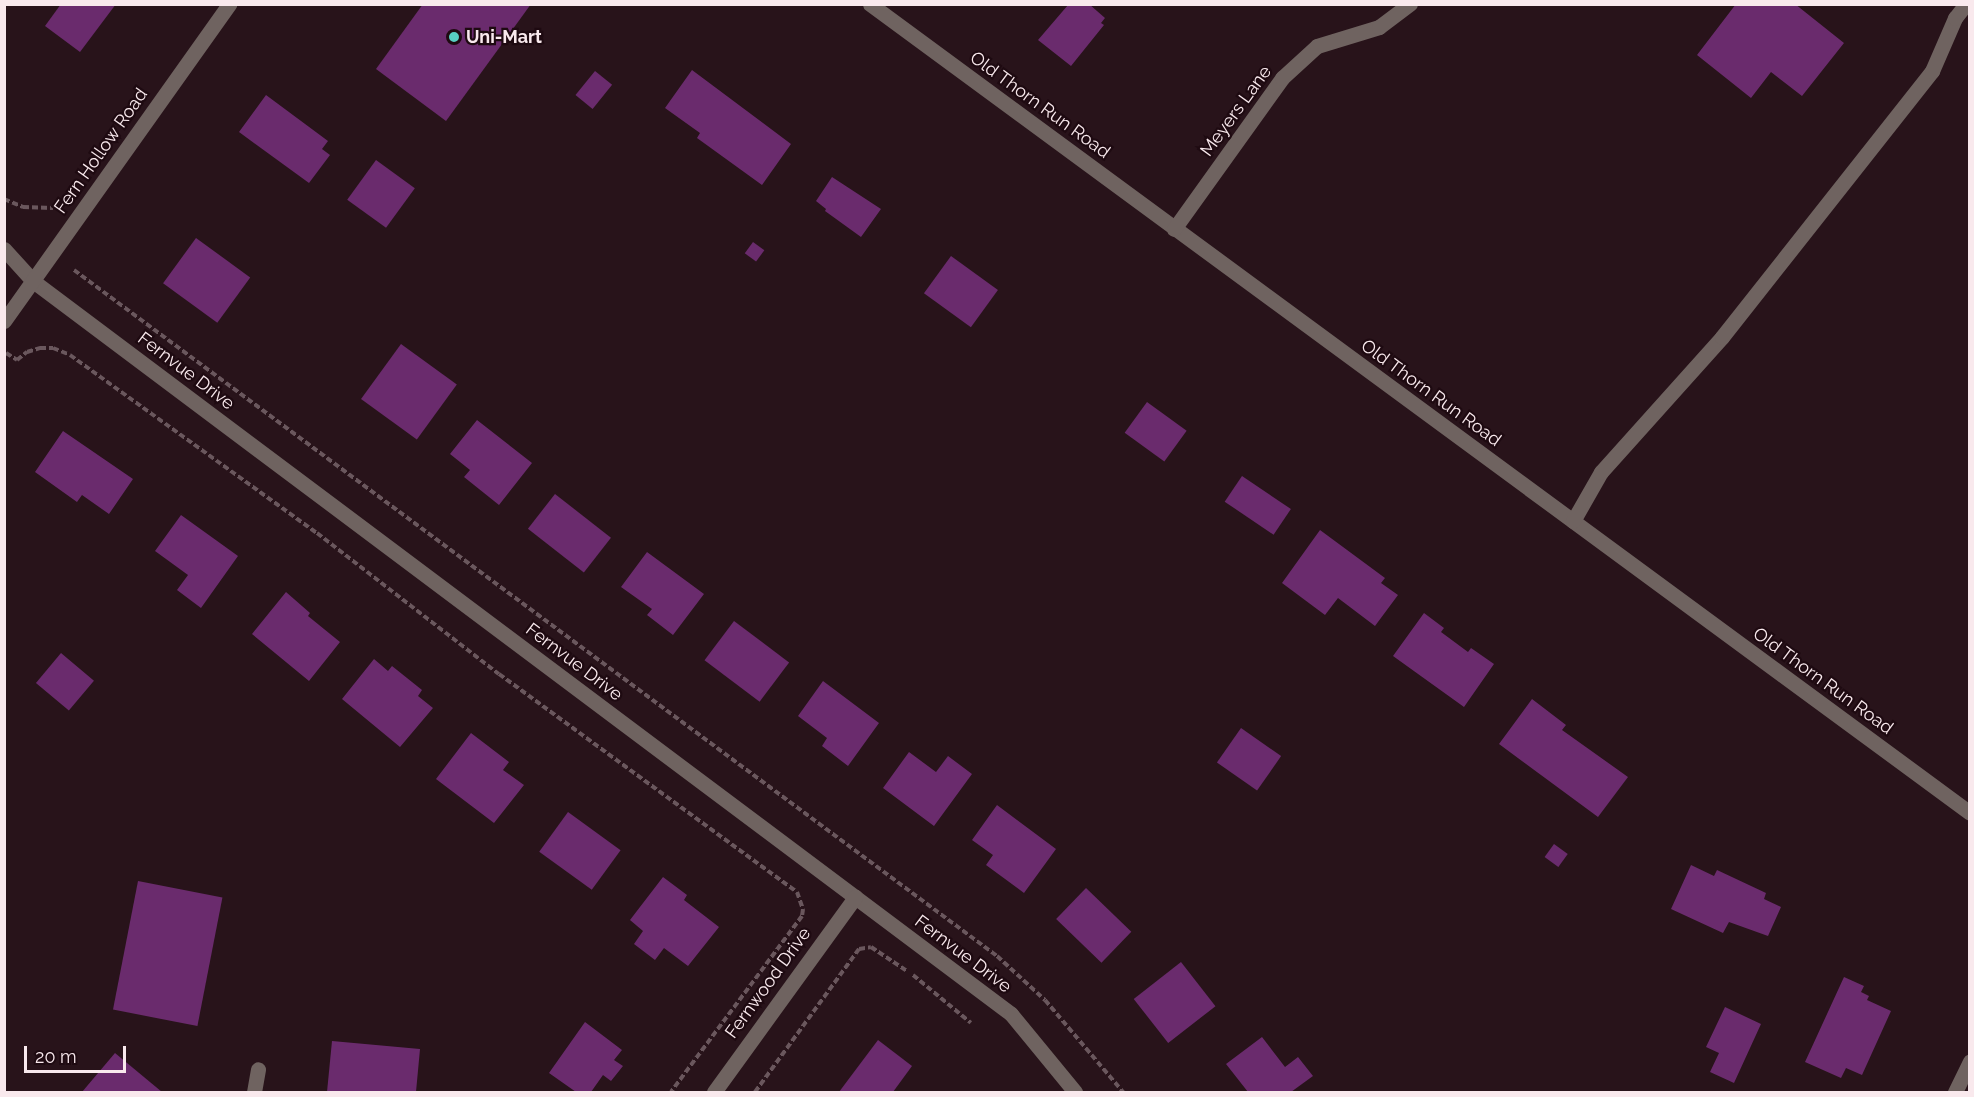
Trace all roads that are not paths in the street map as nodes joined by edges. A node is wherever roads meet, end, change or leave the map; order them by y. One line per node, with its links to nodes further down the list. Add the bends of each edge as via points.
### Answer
1 (229, 4): 7 (street, Fern Hollow Road)
2 (870, 4): 5 (street, Old Thorn Run Road)
3 (1410, 4): 5 (street, Meyers Lane, via 1379,27 1317,46 1282,78)
4 (1966, 4): 9 (street, via 1955,18 1932,71 1722,337 1601,472)
5 (1174, 229): 9 (street, Old Thorn Run Road)
6 (4, 249): 7 (street, Fernvue Drive)
7 (33, 281): 8 (street, Fern Hollow Road); 11 (street, Fernvue Drive)
8 (4, 321)
9 (1573, 521): 10 (street, Old Thorn Run Road)
10 (1970, 813)
11 (855, 897): 15 (street, Fernwood Drive); 16 (street, Fernvue Drive, via 1011,1014)
12 (1970, 1061): 17 (street)
13 (258, 1070): 14 (street)
14 (254, 1092)
15 (714, 1092)
16 (1075, 1092)
17 (1955, 1092)

